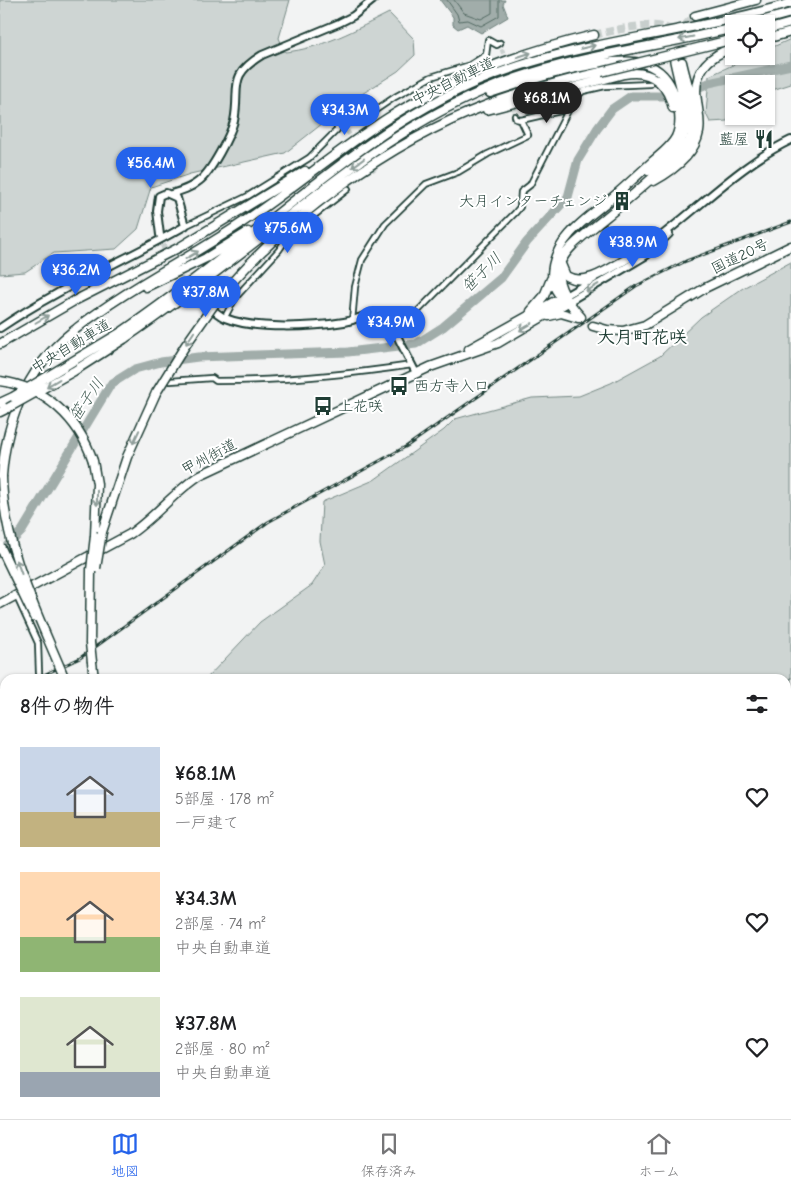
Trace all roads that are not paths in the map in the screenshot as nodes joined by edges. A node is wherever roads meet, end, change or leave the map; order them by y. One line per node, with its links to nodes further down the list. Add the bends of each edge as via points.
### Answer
1 (373, 0): 30 (street, via 353,16 251,62 236,83 234,121 228,138 201,180)
2 (756, 0): 5 (highway)
3 (791, 3): 27 (highway, 中央自動車道, one-way to 3, via 424,108 499,73 578,50)
4 (791, 13): 6 (highway)
5 (695, 16)
6 (775, 17)
7 (790, 23): 8 (highway)
8 (775, 27)
9 (725, 30): 24 (highway, 中央自動車道, one-way to 24, via 608,53 528,74 452,105)
10 (791, 32): 12 (highway)
11 (594, 35): 19 (highway, one-way to 11, via 493,66)
12 (775, 36)
13 (725, 41): 26 (highway, bridge, via 535,88 442,125)
14 (500, 44): 32 (street, via 488,40 488,51 481,59 431,77 361,120 352,121 338,114 332,115 337,130 309,158 248,196)
15 (725, 51): 21 (highway, via 706,62)
16 (679, 63): 21 (highway)
17 (661, 77): 21 (highway); 24 (highway, via 652,66 633,61 571,70 474,99); 26 (highway, via 631,73 523,100 466,118)
18 (650, 84): 20 (street, via 591,88 574,99)
19 (414, 102): 46 (highway, one-way to 19, via 238,225); 49 (highway, one-way to 19, via 214,228)
20 (569, 109): 23 (street); 42 (street, via 530,185 521,192 520,207 515,214 414,315)
21 (686, 114): 28 (highway, via 669,142); 28 (highway, via 686,132 680,144 663,161); 36 (highway, via 699,133 688,154 572,243)
22 (515, 116): 23 (street)
23 (521, 120): 43 (street, via 528,135 458,172 426,184 385,224 362,260 355,287)
24 (400, 135): 48 (highway, 中央自動車道, one-way to 48, via 357,164 201,284)
25 (791, 140): 31 (street, 甲州街道, via 768,151)
26 (399, 148): 57 (highway, one-way to 57, bridge, via 268,244 218,298 156,394 127,457)
27 (326, 174): 46 (highway, via 229,244 122,300); 48 (highway, 中央自動車道)
28 (633, 180): 37 (highway, via 570,234 558,251)
29 (348, 189): 40 (street, via 289,235 235,298)
30 (171, 194): 32 (street, via 177,198); 33 (street, via 164,193 157,201)
31 (686, 217): 35 (street, 甲州街道); 39 (street, 甲州街道, one-way to 39, via 647,255)
32 (185, 226): 45 (street, via 144,250 34,304)
33 (160, 235)
34 (791, 246): 44 (highway, 国道20号, via 705,288 645,325 623,331)
35 (630, 257): 36 (highway, via 580,280 566,276); 39 (street, 甲州街道)
36 (561, 262): 39 (highway, via 560,281)
37 (552, 277): 39 (highway, via 553,287); 47 (highway, via 539,304)
38 (201, 299): 40 (street)
39 (565, 299): 41 (highway, 甲州街道); 41 (highway, via 580,318 561,313); 47 (highway, 甲州街道)
40 (225, 318): 43 (street, via 302,327)
41 (541, 318): 50 (highway, 甲州街道, one-way to 50, via 498,343)
42 (388, 320): 43 (street, via 378,314); 51 (street)
43 (352, 321)
44 (593, 326)
45 (0, 328)
46 (77, 328): 62 (highway, one-way to 46, bridge, via 11,542 2,476 5,441 21,396 49,354)
47 (503, 331): 50 (highway, 甲州街道)
48 (122, 336): 55 (highway, 中央自動車道, bridge); 56 (highway, 中央自動車道, one-way to 56, bridge, via 74,371)
49 (0, 344)
50 (448, 360): 52 (highway, 甲州街道)
51 (412, 365): 52 (street); 53 (street, via 337,376 254,381 216,381 212,378)
52 (416, 373): 59 (highway, 甲州街道, via 200,475 130,534)
53 (170, 381)
54 (0, 382): 57 (highway, one-way to 57, bridge, via 31,390 61,410 78,428 93,461)
55 (0, 403)
56 (0, 412)
57 (98, 534): 64 (highway, bridge, via 90,627)
58 (0, 546): 63 (highway, bridge)
59 (16, 595): 60 (highway, 甲州街道); 61 (street, via 38,644)
60 (0, 604)
61 (39, 673)
62 (62, 674)
63 (62, 674)
64 (93, 674)

